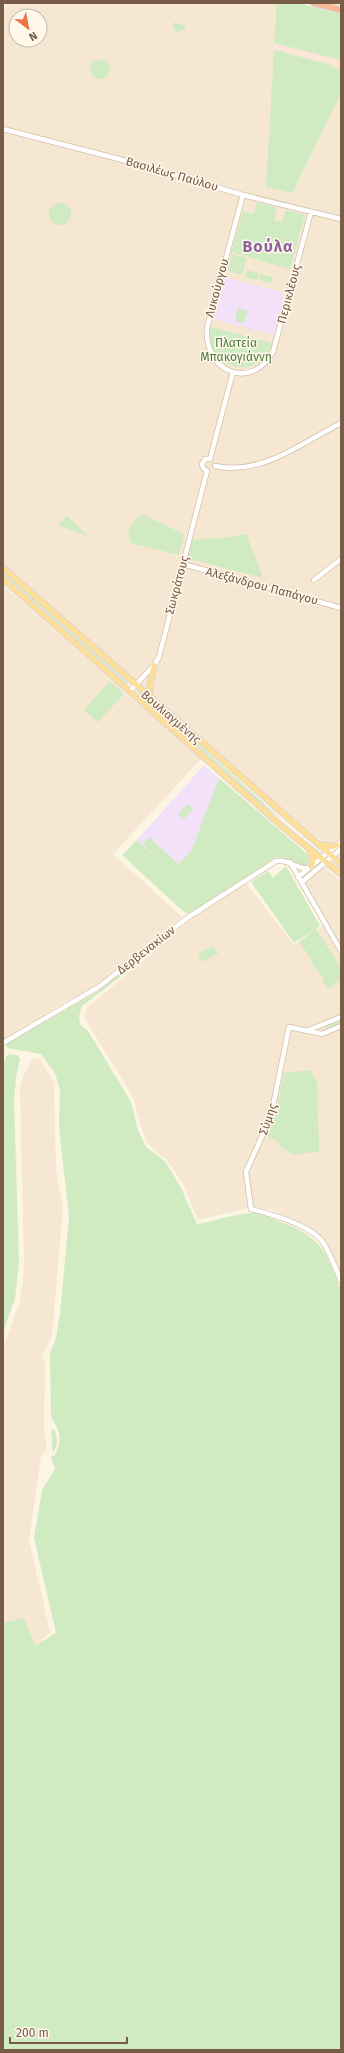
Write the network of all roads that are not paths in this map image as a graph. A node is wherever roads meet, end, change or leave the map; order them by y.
1 (314, 3) edge
2 (341, 10) edge
3 (3, 129) edge
4 (243, 195) junction
5 (311, 212) junction
6 (341, 219) edge
7 (233, 372) junction
8 (341, 423) edge
9 (210, 459) junction
10 (215, 466) junction
11 (207, 471) junction
12 (341, 559) edge
13 (183, 564) junction
14 (3, 568) edge
15 (3, 579) edge
16 (314, 580) dead end
17 (341, 608) edge
18 (154, 665) junction
19 (136, 685) junction
20 (130, 691) junction
21 (153, 700) junction
22 (316, 843) junction
23 (340, 846) edge
24 (309, 849) junction
25 (330, 855) junction
26 (323, 861) junction
27 (290, 862) junction
28 (341, 864) edge
29 (310, 867) junction
30 (341, 874) edge
31 (298, 877) junction
32 (302, 882) junction
33 (341, 951) edge
34 (341, 1017) edge
35 (341, 1026) edge
36 (308, 1031) junction
37 (3, 1044) edge
38 (341, 1281) edge

1 - 2 highway
3 - 4 street, Βασιλέως Παύλου
4 - 5 street, Βασιλέως Παύλου
4 - 7 street, Λυκούργου
5 - 6 street, Βασιλέως Παύλου
5 - 7 street, Περικλέους
7 - 9 street, Σωκράτους
8 - 10 street
9 - 10 street
9 - 11 street, Σωκράτους
10 - 11 street
11 - 13 street, Σωκράτους
12 - 16 street
13 - 17 street, Αλεξάνδρου Παπάγου
13 - 18 street, Σωκράτους
14 - 19 main road, Βουλιαγμένης
15 - 20 main road, Βουλιαγμένης
18 - 19 street, Σωκράτους
18 - 21 main road
19 - 20 street, Σωκράτους
19 - 21 main road, Βουλιαγμένης
20 - 24 main road, Βουλιαγμένης
21 - 22 main road, Βουλιαγμένης
22 - 23 main road
22 - 25 main road, Βουλιαγμένης
23 - 25 street
24 - 26 main road, Βουλιαγμένης
24 - 29 main road
25 - 26 street
25 - 28 main road, Βουλιαγμένης
26 - 29 street
26 - 30 main road, Βουλιαγμένης
26 - 32 street
27 - 29 street, Δερβενακίων
27 - 31 street
27 - 37 street, Δερβενακίων
29 - 31 street
31 - 32 street
32 - 33 street
34 - 36 street
35 - 36 street
36 - 38 street, Σύμης

